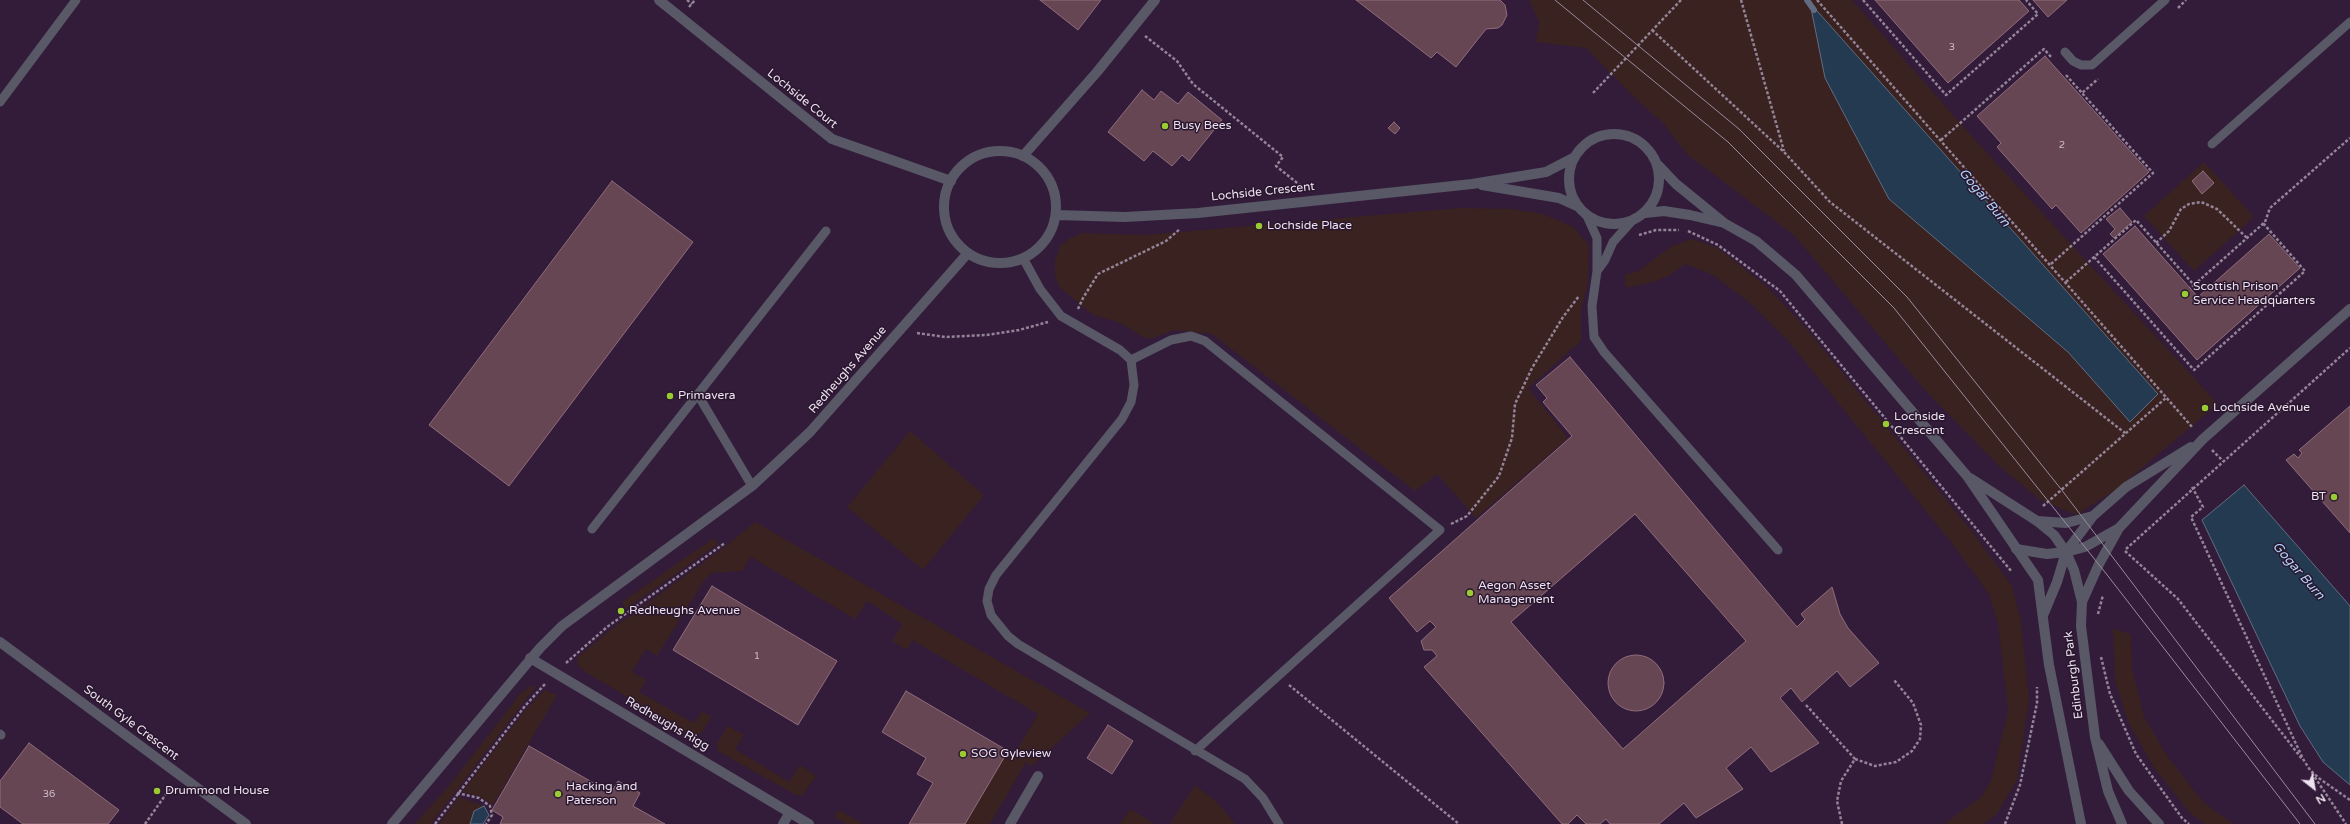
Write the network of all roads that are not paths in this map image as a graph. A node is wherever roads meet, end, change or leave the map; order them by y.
1 (76, 0) edge
2 (659, 0) edge
3 (1155, 0) edge
4 (2164, 0) edge
5 (2350, 22) edge
6 (2064, 52) dead end
7 (0, 102) edge
8 (2212, 144) dead end
9 (1023, 156) junction
10 (1575, 157) junction
11 (1658, 165) junction
12 (950, 181) junction
13 (1472, 184) junction
14 (1579, 208) junction
15 (1645, 213) junction
16 (1056, 215) junction
17 (1587, 216) junction
18 (1631, 222) junction
19 (1724, 223) junction
20 (826, 231) dead end
21 (968, 253) junction
22 (1023, 258) junction
23 (1597, 272) junction
24 (2350, 309) edge
25 (1131, 360) junction
26 (698, 395) junction
27 (2203, 439) junction
28 (1967, 476) junction
29 (752, 486) junction
30 (2093, 516) junction
31 (2037, 521) junction
32 (2119, 528) junction
33 (592, 529) dead end
34 (2016, 549) junction
35 (1778, 550) dead end
36 (2066, 552) junction
37 (2082, 602) junction
38 (2044, 613) junction
39 (0, 642) edge
40 (530, 658) junction
41 (2095, 737) junction
42 (1195, 751) junction
43 (1038, 776) dead end
44 (789, 814) junction
45 (246, 824) edge
46 (392, 824) edge
47 (783, 824) edge
48 (809, 824) edge
49 (1010, 824) edge
50 (1279, 824) edge
51 (2082, 824) edge
52 (2122, 824) edge
53 (2159, 824) edge

1 - 7 lane
2 - 12 street, Lochside Court
3 - 9 street
4 - 6 lane
5 - 8 lane
9 - 12 street
9 - 16 street
10 - 11 street, Lochside Crescent
10 - 13 street, Lochside Crescent
10 - 14 street, Lochside Crescent
11 - 15 street, Lochside Crescent
11 - 19 street, Lochside Crescent
12 - 21 street
13 - 14 street, Lochside Crescent
13 - 16 street, Lochside Crescent
14 - 17 street, Lochside Crescent
15 - 18 street, Lochside Crescent
15 - 19 street, Lochside Crescent
16 - 22 street
17 - 18 street, Lochside Crescent
17 - 23 lane
18 - 23 lane
19 - 28 street, Lochside Crescent
20 - 26 lane
21 - 22 street
21 - 29 street, Redheughs Avenue
22 - 25 lane
23 - 35 lane
24 - 27 street
25 - 42 lane
25 - 42 lane
26 - 29 lane
26 - 33 lane
27 - 30 street
27 - 32 street
28 - 31 street, Lochside Crescent
28 - 34 street, Lochside Crescent
29 - 40 street, Redheughs Avenue
30 - 31 street, Lochside Crescent
30 - 36 street
31 - 36 street, Lochside Crescent
32 - 36 street
32 - 37 street, Edinburgh Park
34 - 36 street
34 - 38 street, Lochside Crescent
36 - 37 street, Lochside Crescent
36 - 38 street
37 - 41 street, Edinburgh Park
38 - 51 street, Edinburgh Park
39 - 45 street, South Gyle Crescent
40 - 44 street, Redheughs Rigg
40 - 46 street, Redheughs Avenue
41 - 52 street, Edinburgh Park
41 - 53 street
42 - 50 lane
43 - 49 street
44 - 47 street
44 - 48 street, Redheughs Rigg

